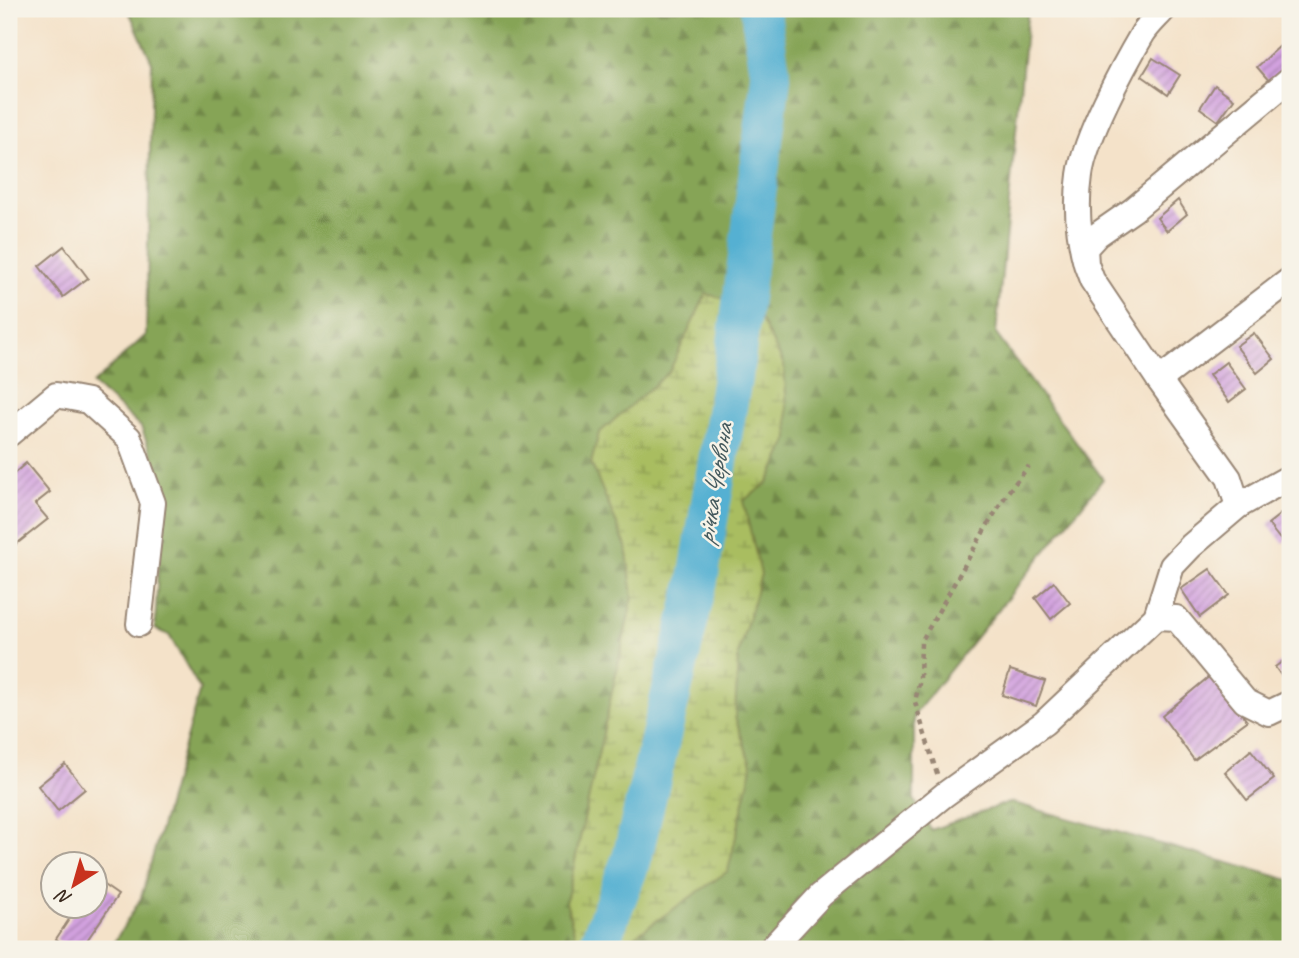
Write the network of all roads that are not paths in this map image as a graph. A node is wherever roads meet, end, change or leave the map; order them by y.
1 (1164, 9) edge
2 (1290, 79) edge
3 (1086, 264) junction
4 (1290, 280) edge
5 (1159, 380) junction
6 (10, 430) edge
7 (1290, 477) edge
8 (1238, 506) junction
9 (1156, 617) junction
10 (139, 624) dead end
11 (1290, 703) edge
12 (771, 949) edge

1 - 3 street
2 - 3 street
3 - 5 street
4 - 5 street
5 - 8 street
6 - 10 street
7 - 8 street
8 - 9 street
9 - 11 street
9 - 12 street

